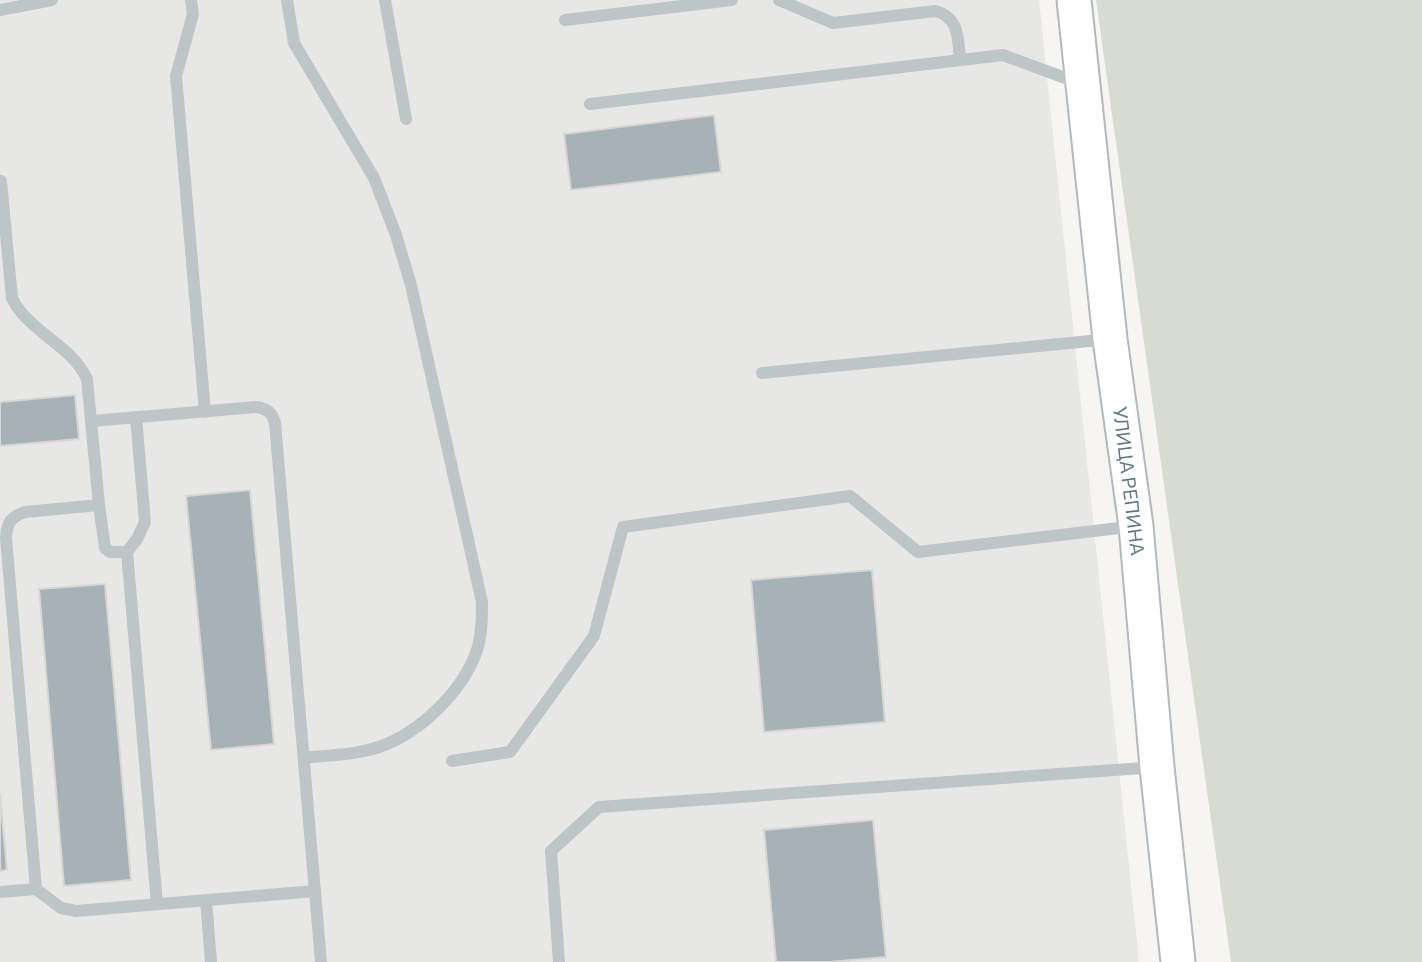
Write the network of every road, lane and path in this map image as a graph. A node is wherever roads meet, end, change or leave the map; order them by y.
1 (52, 0) edge
2 (191, 0) edge
3 (287, 0) edge
4 (385, 0) edge
5 (732, 0) edge
6 (779, 0) edge
7 (1073, 0) edge
8 (0, 10) edge
9 (565, 20) dead end
10 (960, 60) junction
11 (1083, 85) junction
12 (590, 104) dead end
13 (406, 119) dead end
14 (1, 181) edge
15 (1110, 339) junction
16 (762, 373) dead end
17 (205, 412) junction
18 (136, 417) junction
19 (92, 421) junction
20 (99, 505) junction
21 (1136, 526) junction
22 (127, 552) junction
23 (304, 758) junction
24 (452, 761) dead end
25 (1157, 767) junction
26 (36, 890) junction
27 (315, 891) junction
28 (0, 892) edge
29 (206, 900) junction
30 (157, 904) junction
31 (211, 962) edge
32 (321, 962) edge
33 (559, 962) edge
34 (1178, 962) edge

1 - 8 lane
2 - 17 lane
3 - 23 lane
4 - 13 lane
5 - 9 lane
6 - 10 lane
7 - 11 street, УЛИЦА РЕПИНА
10 - 11 lane
10 - 12 lane
11 - 15 street, УЛИЦА РЕПИНА
14 - 19 lane
15 - 16 lane
15 - 21 street, УЛИЦА РЕПИНА
17 - 18 lane
17 - 23 lane
18 - 19 lane
18 - 22 lane
19 - 20 lane
20 - 22 lane
20 - 26 lane
21 - 24 lane
21 - 25 street, УЛИЦА РЕПИНА
22 - 30 lane
23 - 27 lane
25 - 33 lane
25 - 34 street, УЛИЦА РЕПИНА
26 - 28 lane
26 - 30 lane
27 - 29 lane
27 - 32 lane
29 - 30 lane
29 - 31 lane

